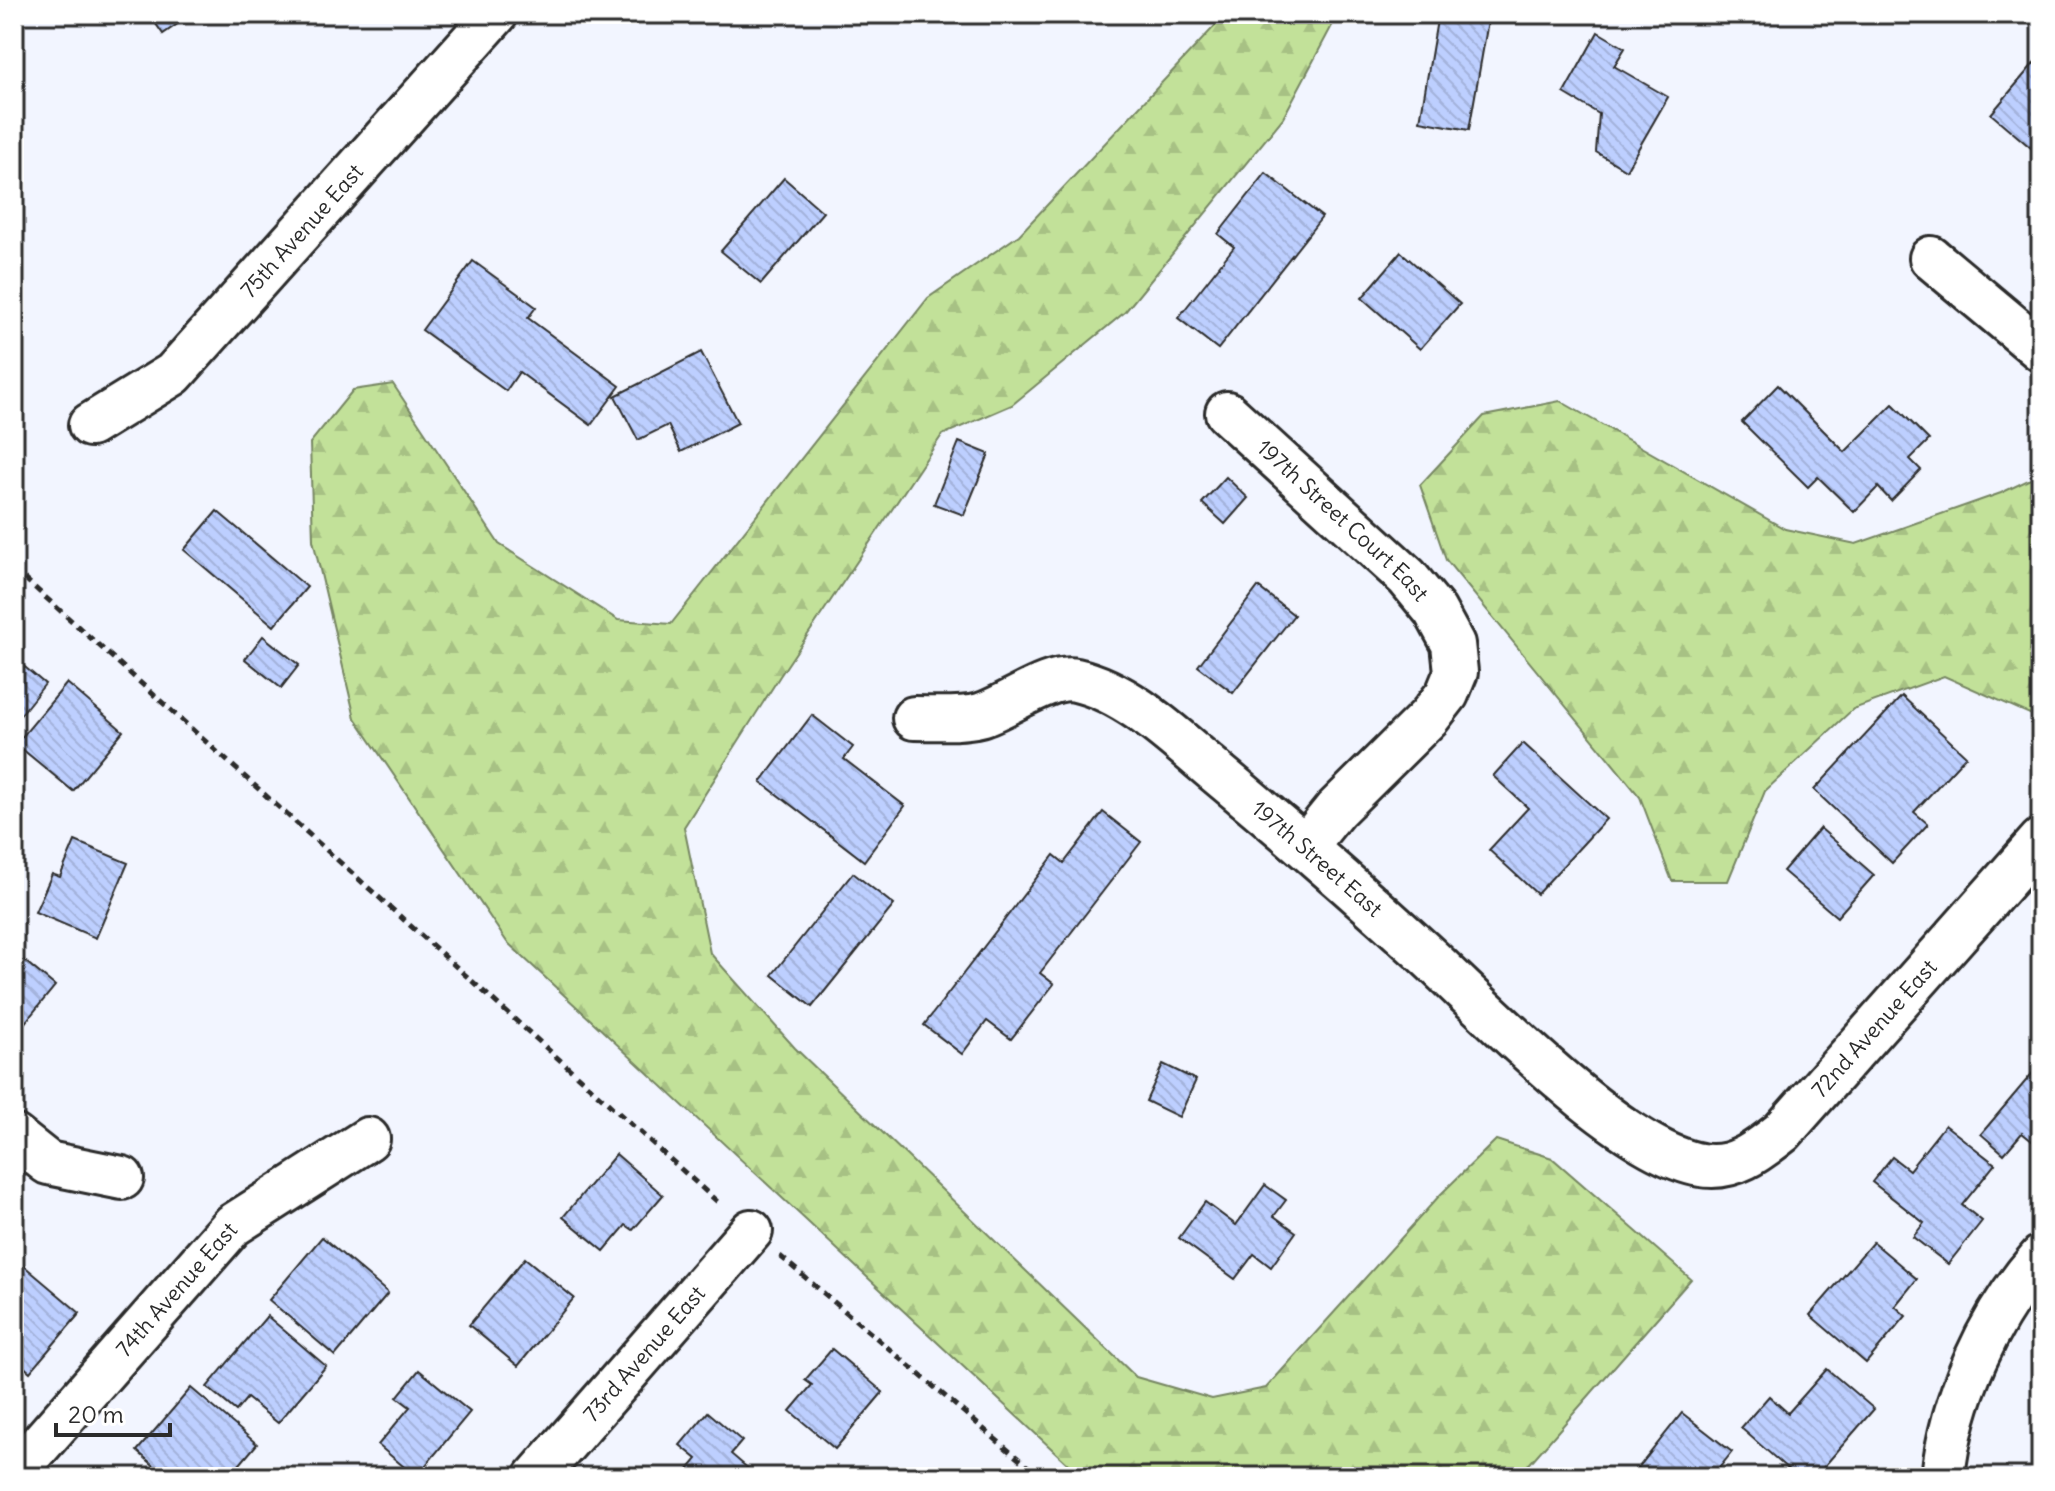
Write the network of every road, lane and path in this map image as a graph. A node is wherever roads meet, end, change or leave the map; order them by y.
1 (496, 14) edge
2 (1931, 258) dead end
3 (2041, 350) edge
4 (1227, 413) dead end
5 (90, 425) dead end
6 (14, 569) edge
7 (914, 718) dead end
8 (2041, 840) edge
9 (1306, 846) junction
10 (14, 1136) edge
11 (368, 1139) dead end
12 (1679, 1160) joint
13 (122, 1178) dead end
14 (751, 1231) junction
15 (2041, 1257) edge
16 (14, 1474) edge
17 (536, 1477) edge
18 (1040, 1477) edge
19 (1943, 1477) edge

1 - 5 street, 75th Avenue East
2 - 3 street
4 - 9 street, 197th Street Court East
6 - 14 path
7 - 9 street, 197th Street East
8 - 12 street, 72nd Avenue East
9 - 12 street, 197th Street East
10 - 13 street
11 - 16 street, 74th Avenue East
14 - 17 street, 73rd Avenue East
14 - 18 path
15 - 19 street

